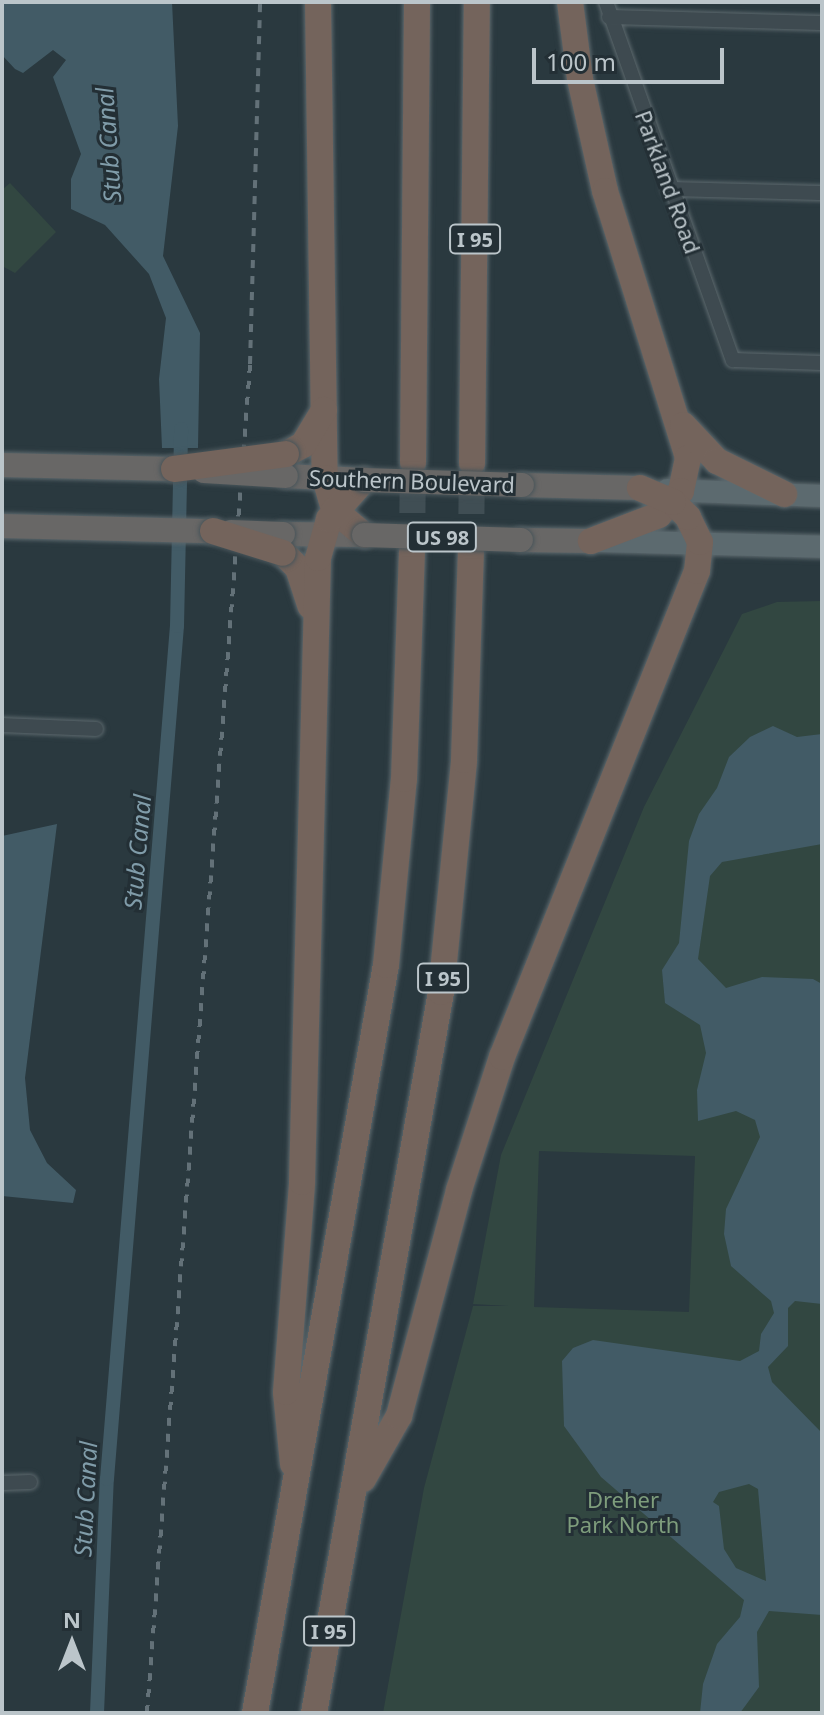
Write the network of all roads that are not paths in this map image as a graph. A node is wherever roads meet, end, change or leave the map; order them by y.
1 (318, 2) edge
2 (409, 2) edge
3 (417, 2) edge
4 (477, 2) edge
5 (570, 2) edge
6 (608, 9) edge
7 (822, 23) edge
8 (416, 55) junction
9 (669, 189) junction
10 (822, 193) edge
11 (822, 363) edge
12 (325, 407) junction
13 (678, 418) junction
14 (413, 462) tunnel mouth
15 (472, 463) tunnel mouth
16 (2, 465) edge
17 (286, 465) junction
18 (174, 469) joint
19 (325, 478) junction
20 (364, 480) junction
21 (640, 488) joint
22 (784, 494) junction
23 (677, 496) junction
24 (822, 496) edge
25 (328, 522) junction
26 (2, 526) edge
27 (213, 531) joint
28 (364, 535) joint
29 (591, 541) junction
30 (700, 542) junction
31 (283, 543) junction
32 (822, 547) edge
33 (412, 552) tunnel mouth
34 (471, 553) tunnel mouth
35 (316, 625) junction
36 (2, 725) edge
37 (96, 729) dead end
38 (30, 1482) dead end
39 (2, 1483) edge
40 (297, 1488) junction
41 (354, 1496) junction
42 (255, 1713) edge
43 (314, 1713) edge

1 - 12 highway
2 - 8 highway
3 - 8 highway
4 - 15 highway, I 95
5 - 13 highway
6 - 7 street
6 - 9 street, Parkland Road
8 - 14 highway
9 - 10 street
9 - 11 street, Parkland Road
12 - 17 highway
12 - 19 highway
13 - 22 highway
13 - 23 highway
16 - 18 highway
17 - 18 highway, bridge
17 - 19 highway, Southern Boulevard
19 - 20 highway, Southern Boulevard
19 - 25 highway
20 - 21 highway, Southern Boulevard, bridge
20 - 25 highway
21 - 23 highway
22 - 23 main road
22 - 24 main road
23 - 29 highway
23 - 30 highway
25 - 28 highway
25 - 31 highway
25 - 35 highway
26 - 27 highway
27 - 31 highway, bridge
28 - 29 highway, US 98, bridge
29 - 30 main road, US 98
30 - 32 main road, US 98
30 - 41 highway
31 - 35 highway
33 - 40 highway, I 95
34 - 41 highway, I 95
35 - 40 highway
36 - 37 street
38 - 39 street
40 - 42 highway, I 95
41 - 43 highway, I 95

